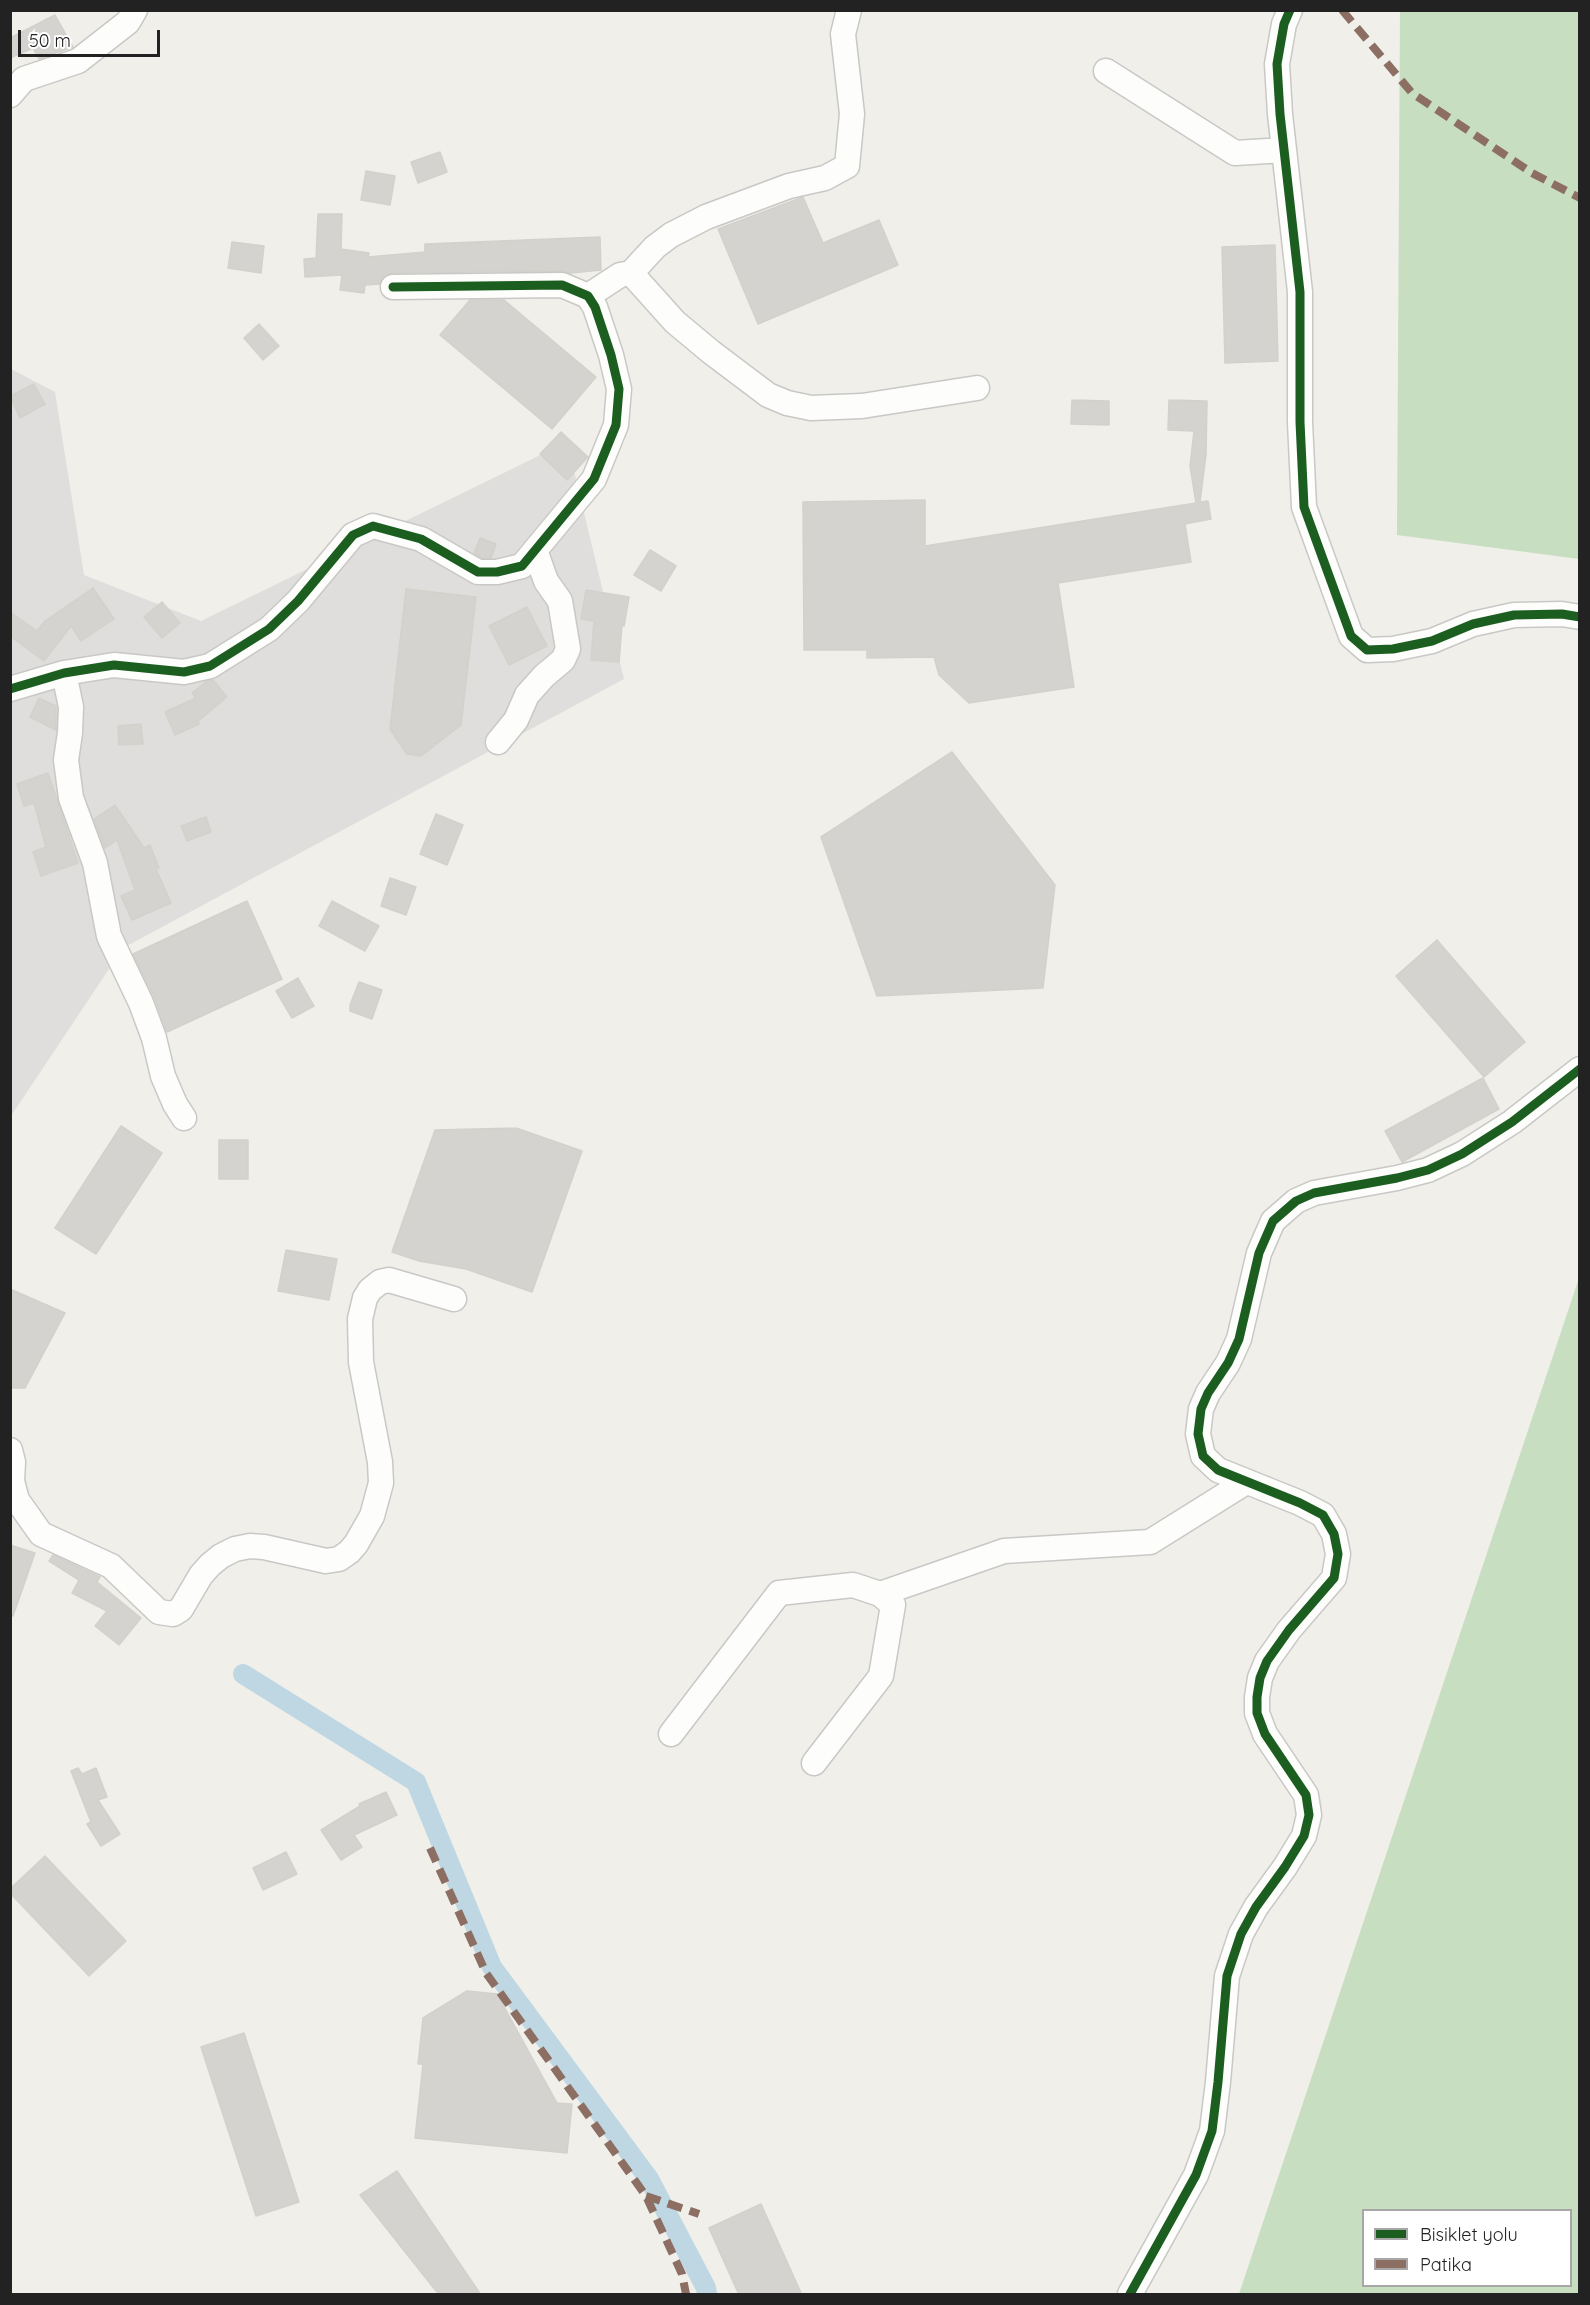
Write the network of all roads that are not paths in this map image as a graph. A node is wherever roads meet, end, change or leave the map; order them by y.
1 (135, 10) edge
2 (849, 10) edge
3 (1290, 10) edge
4 (1106, 71) dead end
5 (10, 94) edge
6 (1284, 150) junction
7 (631, 273) junction
8 (393, 287) dead end
9 (588, 296) junction
10 (977, 388) dead end
11 (535, 549) junction
12 (1580, 617) edge
13 (64, 674) junction
14 (10, 689) edge
15 (498, 742) dead end
16 (1580, 1069) edge
17 (184, 1118) dead end
18 (454, 1299) dead end
19 (10, 1450) edge
20 (1246, 1482) junction
21 (880, 1594) junction
22 (671, 1734) dead end
23 (814, 1763) dead end
24 (1130, 2295) edge

1 - 5 street
2 - 7 street
3 - 6 street
4 - 6 street
6 - 12 street
7 - 9 street
7 - 10 street
8 - 9 street
9 - 11 street
11 - 13 street
11 - 15 street
13 - 14 street
13 - 17 street
16 - 20 street
18 - 19 street
20 - 21 street
20 - 24 street
21 - 22 street
21 - 23 street

